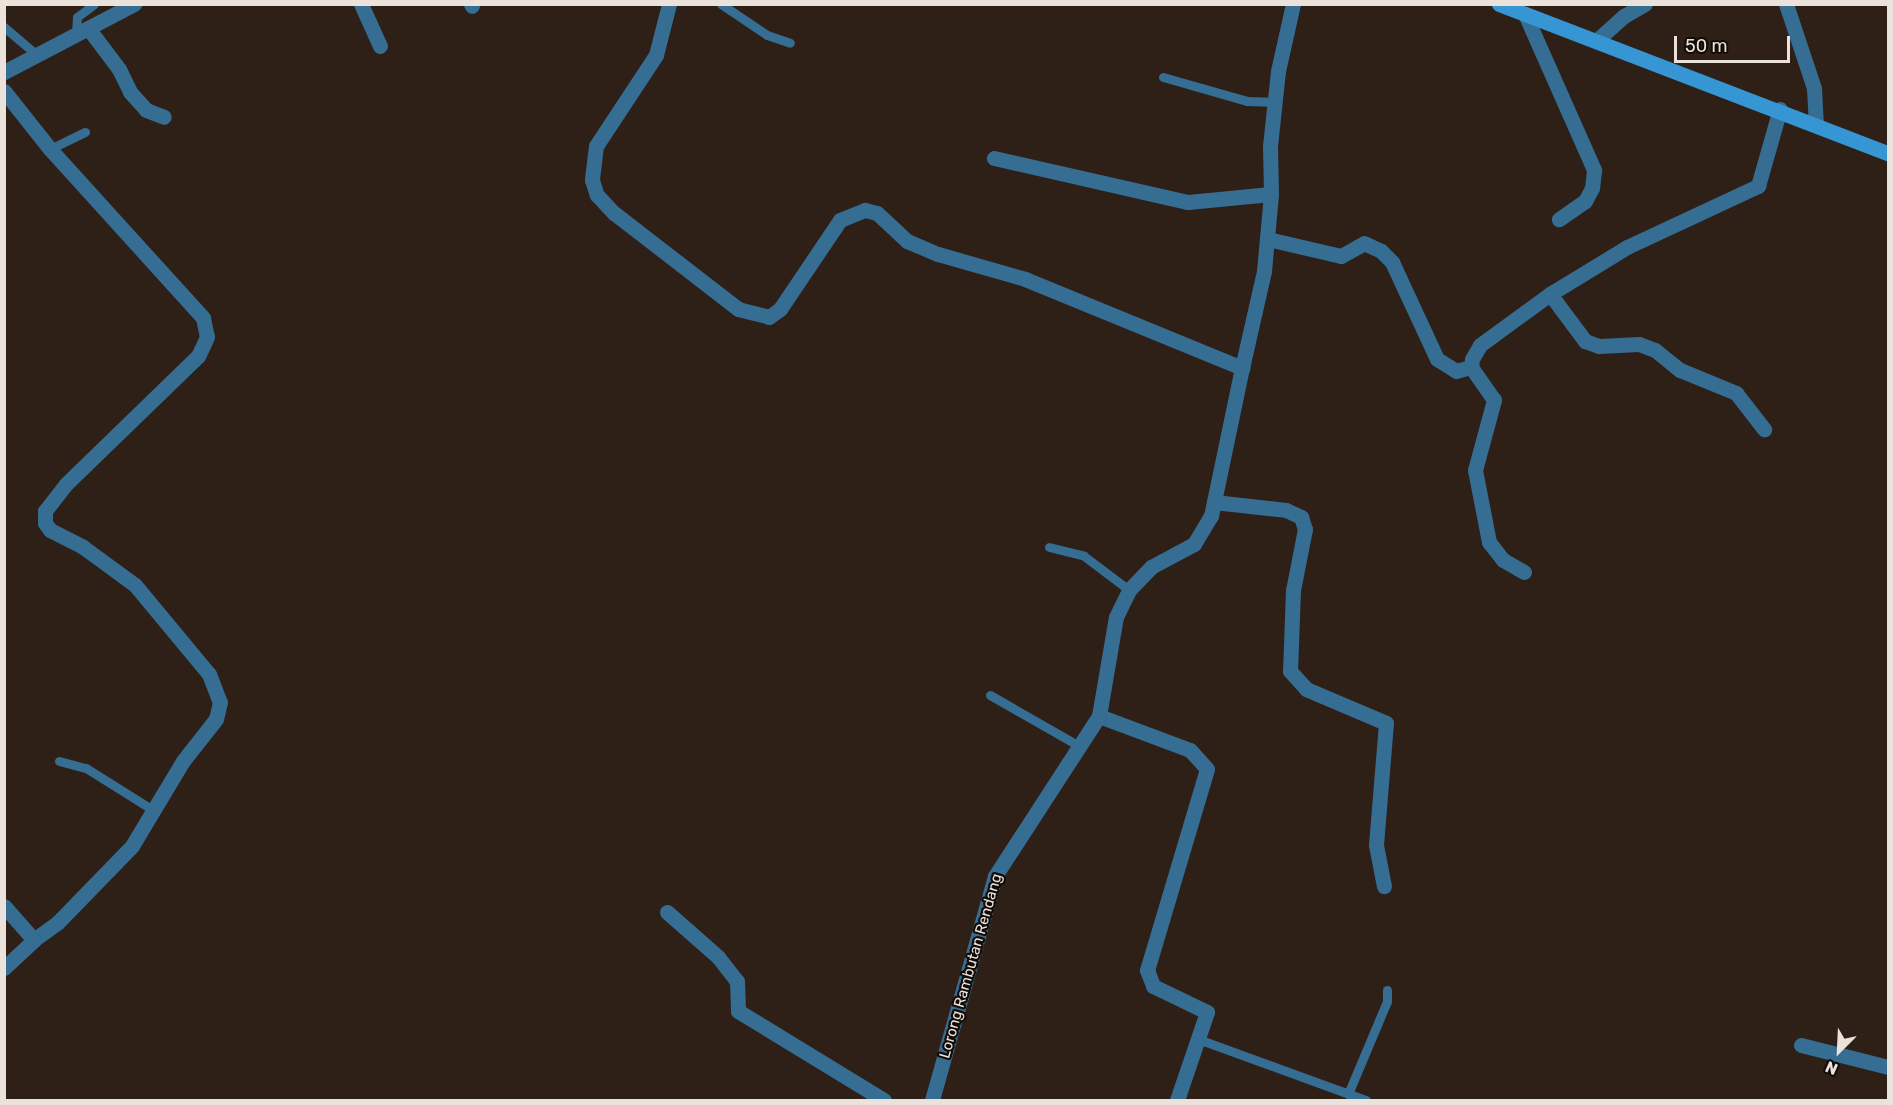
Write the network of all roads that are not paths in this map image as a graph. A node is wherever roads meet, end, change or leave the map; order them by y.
1 (94, 4) edge
2 (134, 4) edge
3 (362, 4) edge
4 (669, 4) edge
5 (721, 4) edge
6 (1293, 4) edge
7 (1645, 4) edge
8 (1786, 4) edge
9 (1506, 6) edge
10 (1526, 14) junction
11 (4, 27) edge
12 (82, 31) junction
13 (1596, 41) junction
14 (790, 43) dead end
15 (380, 46) dead end
16 (37, 55) junction
17 (4, 72) edge
18 (1163, 77) dead end
19 (4, 91) edge
20 (1275, 102) junction
21 (1780, 110) junction
22 (164, 117) dead end
23 (1816, 124) junction
24 (85, 132) dead end
25 (50, 149) junction
26 (1888, 153) edge
27 (994, 158) dead end
28 (1271, 194) junction
29 (1559, 219) dead end
30 (1268, 239) junction
31 (1550, 294) junction
32 (1471, 367) junction
33 (1242, 368) junction
34 (1764, 429) dead end
35 (1214, 502) junction
36 (1049, 547) dead end
37 (1524, 572) dead end
38 (1129, 590) junction
39 (990, 695) dead end
40 (1099, 716) junction
41 (1079, 746) junction
42 (59, 761) dead end
43 (153, 810) junction
44 (1384, 886) dead end
45 (4, 906) edge
46 (667, 912) dead end
47 (34, 940) junction
48 (4, 968) edge
49 (1387, 990) dead end
50 (1198, 1039) junction
51 (1801, 1045) dead end
52 (1888, 1067) edge
53 (1348, 1094) junction
54 (884, 1101) edge
55 (932, 1101) edge
56 (1177, 1101) edge
57 (1366, 1101) edge

1 - 12 lane
2 - 12 street
3 - 15 street
4 - 33 street
5 - 14 lane
6 - 20 street
7 - 13 street
8 - 23 street
9 - 10 main road
10 - 13 main road
10 - 29 street
11 - 16 lane
12 - 16 street
12 - 22 street
13 - 21 main road
16 - 17 street
18 - 20 lane
19 - 25 street
20 - 28 street
21 - 23 main road
21 - 31 street
23 - 26 main road
24 - 25 lane
25 - 43 street
27 - 28 street
28 - 30 street
30 - 32 street
30 - 33 street
31 - 32 street
31 - 34 street
32 - 37 street
33 - 35 street
35 - 38 street
35 - 44 street
36 - 38 lane
38 - 40 street
39 - 41 lane
40 - 41 street, Lorong Rambutan Rendang
40 - 50 street
41 - 55 street, Lorong Rambutan Rendang
42 - 43 lane
43 - 47 street
45 - 47 street
46 - 54 street
47 - 48 street
49 - 53 lane
50 - 53 lane
50 - 56 street
51 - 52 street
53 - 57 lane

